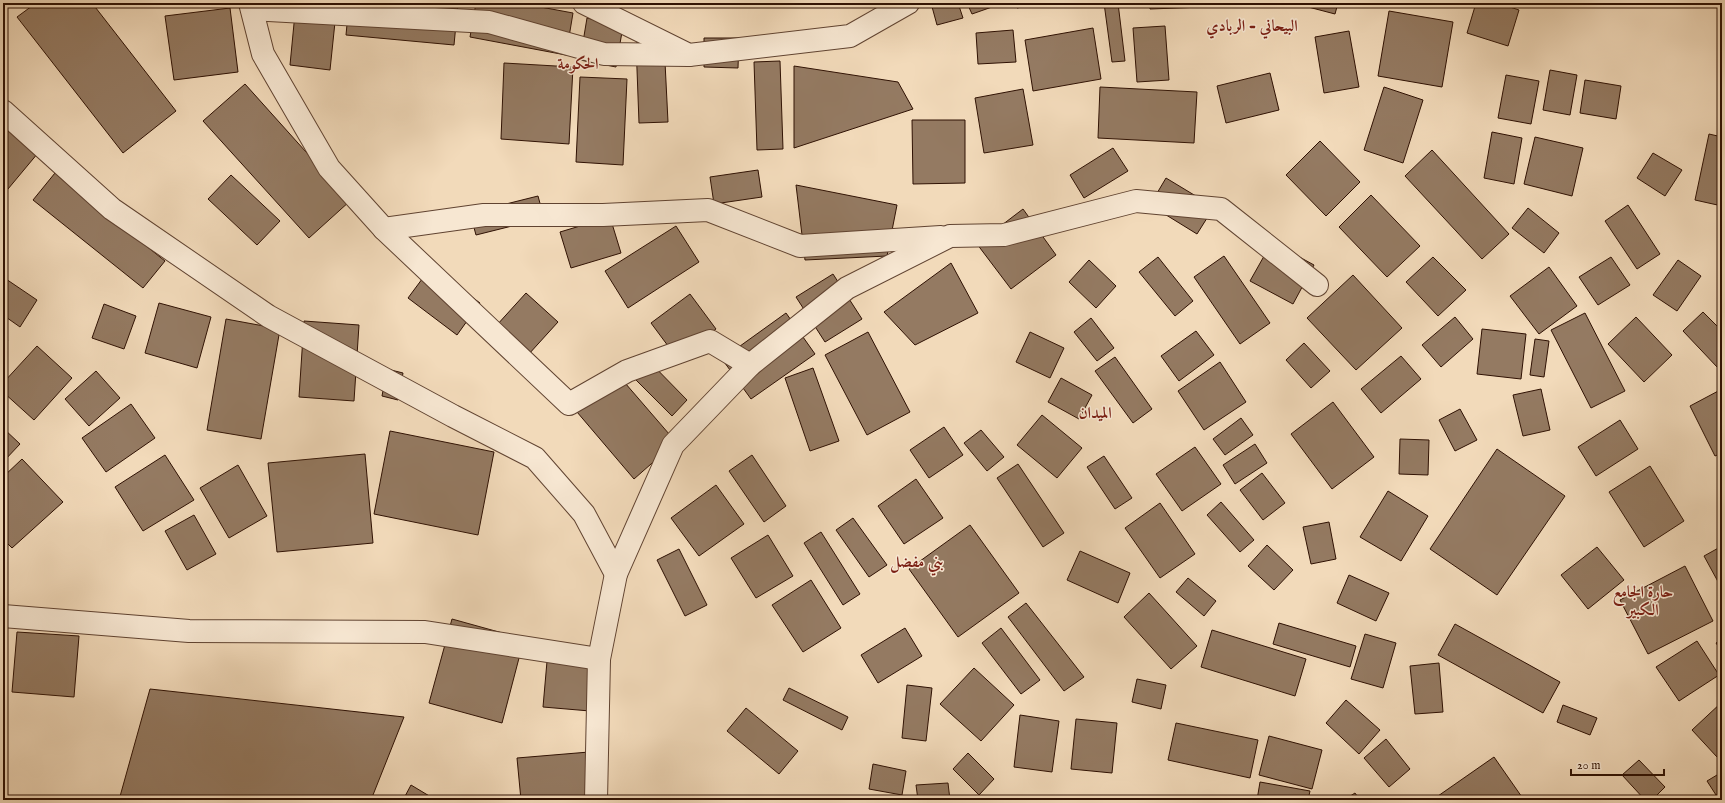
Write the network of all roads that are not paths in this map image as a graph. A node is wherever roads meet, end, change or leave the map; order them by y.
1 (584, 3) edge
2 (908, 3) edge
3 (251, 6) edge
4 (688, 55) junction
5 (3, 111) edge
6 (384, 229) junction
7 (950, 236) junction
8 (1317, 285) dead end
9 (750, 365) junction
10 (616, 574) junction
11 (3, 616) edge
12 (600, 659) junction
13 (596, 800) edge

1 - 4 street
2 - 4 street
3 - 4 street
3 - 6 street
5 - 10 street
6 - 7 street
6 - 9 street
7 - 8 street
7 - 9 street
9 - 10 street
10 - 12 street
11 - 12 street
12 - 13 street

